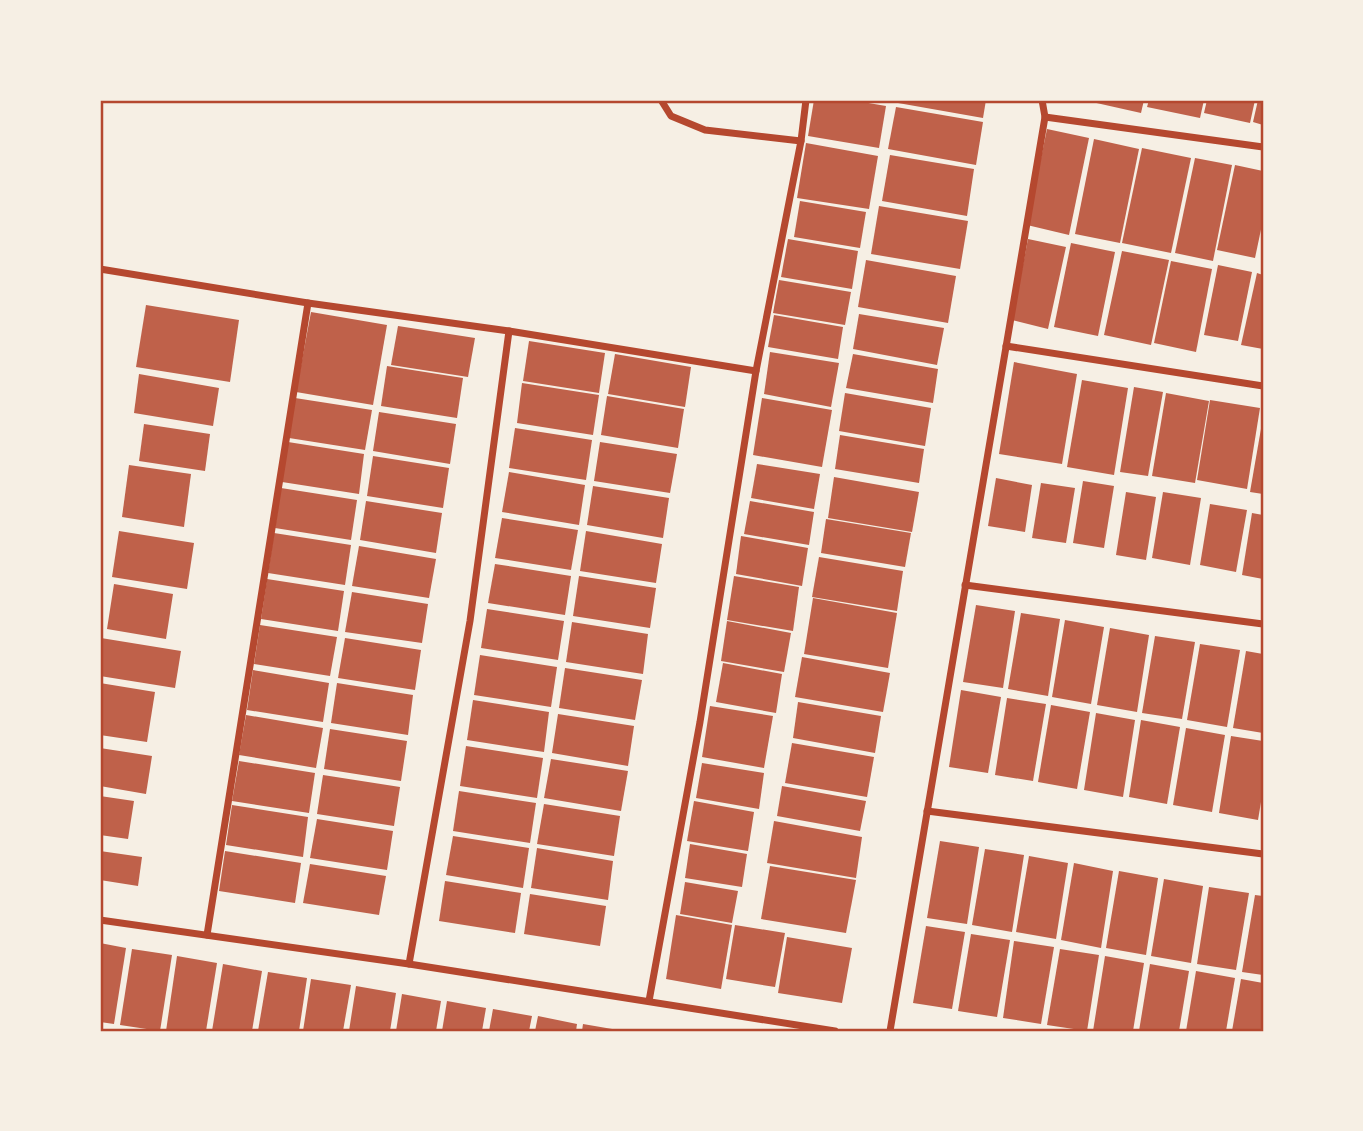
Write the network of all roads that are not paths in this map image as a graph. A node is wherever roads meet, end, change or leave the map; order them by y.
1 (661, 100) edge
2 (806, 100) edge
3 (1042, 100) edge
4 (1045, 117) junction
5 (801, 141) junction
6 (1263, 147) edge
7 (100, 269) edge
8 (307, 303) junction
9 (509, 331) junction
10 (1006, 346) junction
11 (756, 371) junction
12 (1263, 386) edge
13 (965, 585) junction
14 (1263, 624) edge
15 (927, 811) junction
16 (1263, 854) edge
17 (100, 920) edge
18 (207, 934) junction
19 (409, 964) junction
20 (649, 1001) junction
21 (835, 1031) edge
22 (890, 1031) edge

1 - 5 street
2 - 5 street
3 - 4 street
4 - 6 street
4 - 10 street
5 - 11 street
7 - 8 street
8 - 9 street
8 - 18 street
9 - 11 street
9 - 19 street
10 - 12 street
10 - 13 street
11 - 20 street
13 - 14 street
13 - 15 street
15 - 16 street
15 - 22 street
17 - 18 street
18 - 19 street
19 - 20 street
20 - 21 street

